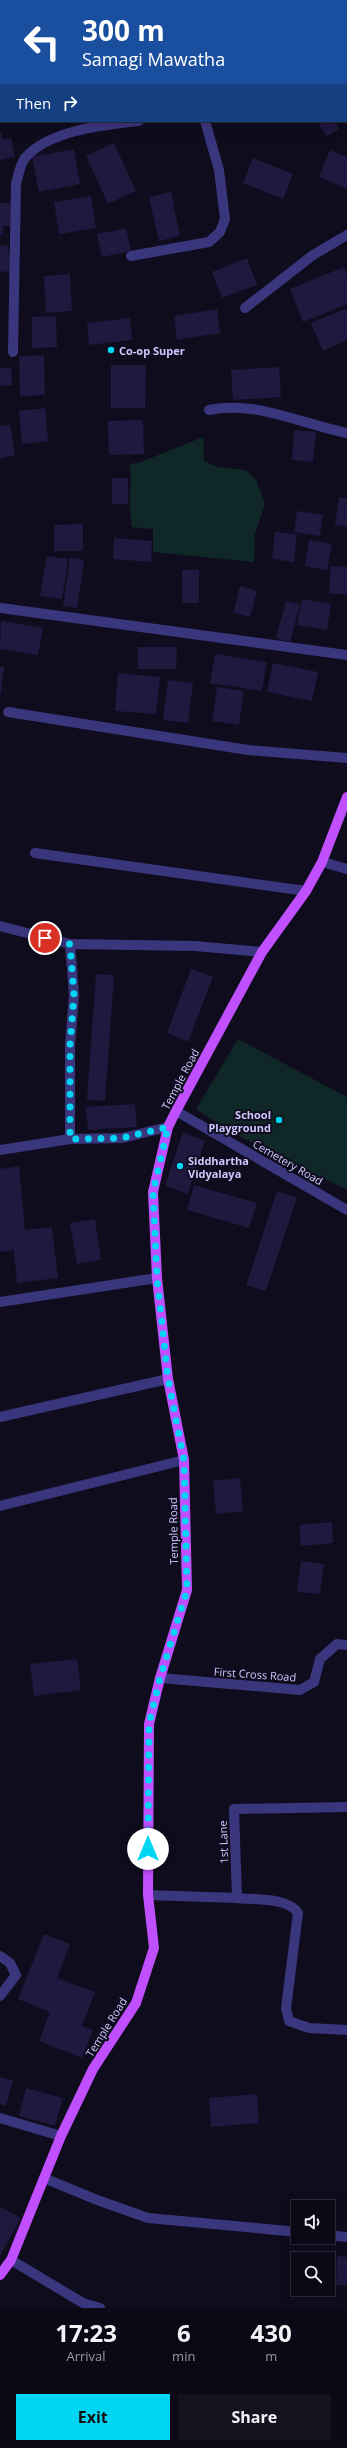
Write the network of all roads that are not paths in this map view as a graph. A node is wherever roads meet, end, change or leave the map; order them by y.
1 (130, 122) edge
2 (205, 122) edge
3 (347, 235) edge
4 (131, 256) dead end
5 (245, 308) dead end
6 (13, 352) dead end
7 (209, 410) dead end
8 (347, 433) edge
9 (1, 608) edge
10 (347, 655) edge
11 (8, 712) dead end
12 (347, 758) edge
13 (347, 797) edge
14 (35, 853) dead end
15 (322, 862) junction
16 (347, 869) edge
17 (306, 892) junction
18 (0, 926) edge
19 (70, 944) junction
20 (262, 952) junction
21 (176, 1111) junction
22 (168, 1127) junction
23 (70, 1139) junction
24 (0, 1150) edge
25 (347, 1210) edge
26 (157, 1278) junction
27 (0, 1302) edge
28 (168, 1379) junction
29 (0, 1417) edge
30 (184, 1460) junction
31 (0, 1506) edge
32 (347, 1645) edge
33 (160, 1678) junction
34 (347, 1807) edge
35 (148, 1895) junction
36 (237, 1898) junction
37 (0, 1956) edge
38 (0, 1996) edge
39 (347, 2030) edge
40 (0, 2118) edge
41 (61, 2136) junction
42 (44, 2178) junction
43 (291, 2231) edge
44 (335, 2236) edge
45 (347, 2237) edge
46 (11, 2260) junction
47 (0, 2275) edge
48 (100, 2308) edge

1 - 6 street
2 - 4 street
3 - 5 street
7 - 8 street
9 - 10 street
11 - 12 street
13 - 15 main road, Temple Road
14 - 17 street
15 - 16 street
15 - 17 main road, Temple Road
17 - 20 main road, Temple Road
18 - 19 street
19 - 20 street
19 - 23 street
20 - 21 main road, Temple Road
21 - 22 main road, Temple Road
21 - 25 street, Cemetery Road
22 - 23 street
22 - 26 main road, Temple Road
23 - 24 street
26 - 27 street
26 - 28 main road, Temple Road
28 - 29 street
28 - 30 main road, Temple Road
30 - 31 street
30 - 33 main road, Temple Road
32 - 33 street, First Cross Road
33 - 35 main road, Temple Road
34 - 36 street, 1st Lane
35 - 36 street
35 - 41 main road, Temple Road
36 - 39 street
37 - 38 street
40 - 41 street
41 - 42 main road, Temple Road
42 - 43 street
42 - 46 main road, Temple Road
44 - 45 street
46 - 47 main road, Temple Road
46 - 48 street

